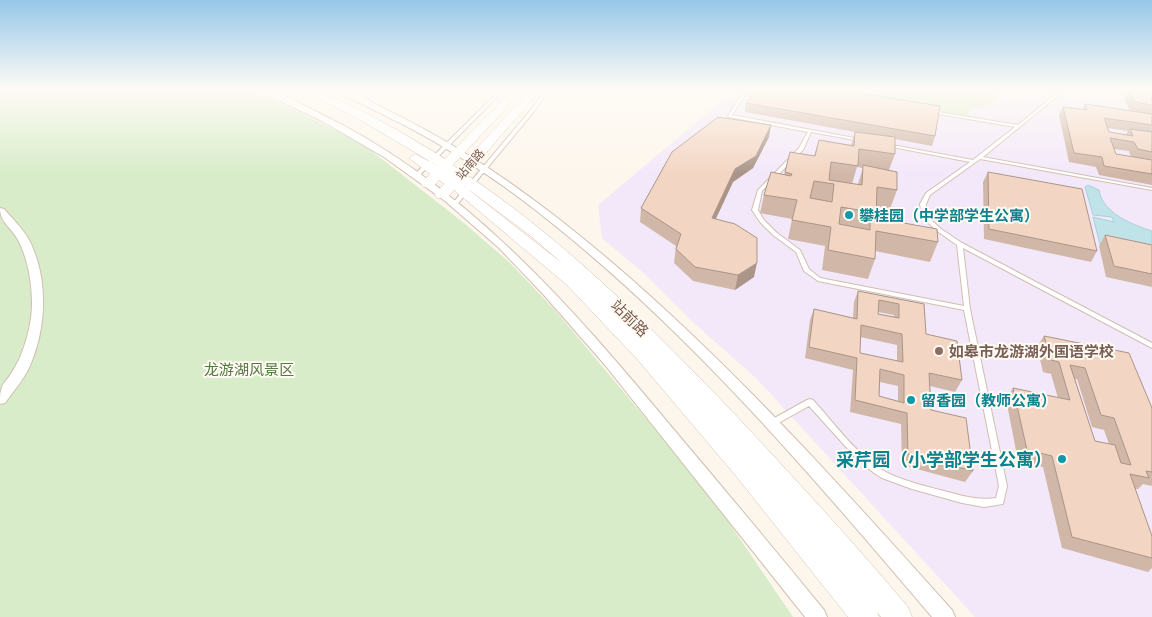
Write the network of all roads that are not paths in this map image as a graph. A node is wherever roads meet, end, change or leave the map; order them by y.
1 (319, 117) edge
2 (348, 117) edge
3 (367, 117) edge
4 (393, 117) edge
5 (479, 117) edge
6 (487, 117) edge
7 (513, 117) edge
8 (527, 117) edge
9 (734, 117) edge
10 (965, 117) edge
11 (1029, 117) edge
12 (1018, 126) junction
13 (810, 131) junction
14 (867, 142) edge
15 (877, 143) edge
16 (452, 148) junction
17 (979, 158) junction
18 (430, 161) junction
19 (972, 161) junction
20 (416, 176) junction
21 (459, 180) junction
22 (428, 184) joint
23 (1152, 189) edge
24 (0, 211) edge
25 (960, 244) junction
26 (967, 309) junction
27 (1152, 346) edge
28 (0, 399) edge
29 (772, 423) junction
30 (817, 617) edge
31 (865, 617) edge
32 (898, 617) edge
33 (945, 617) edge

1 - 20 street
2 - 18 street, 站前路
3 - 18 street, 站前路
4 - 16 street
5 - 16 lane
6 - 16 street, 站南路
7 - 21 street, 站南路
8 - 21 lane
9 - 13 lane
10 - 12 lane
11 - 12 lane
12 - 17 lane
13 - 14 lane
13 - 26 lane
15 - 19 lane
16 - 18 lane
16 - 21 street
17 - 19 lane
17 - 23 lane
18 - 20 lane
18 - 21 street, 站前路
19 - 25 lane
20 - 22 street
21 - 22 street, 站南路
21 - 29 street
21 - 30 street
21 - 31 street, 站前路
21 - 32 street, 站前路
24 - 28 street
25 - 26 lane
25 - 27 lane
26 - 29 lane
29 - 33 street

